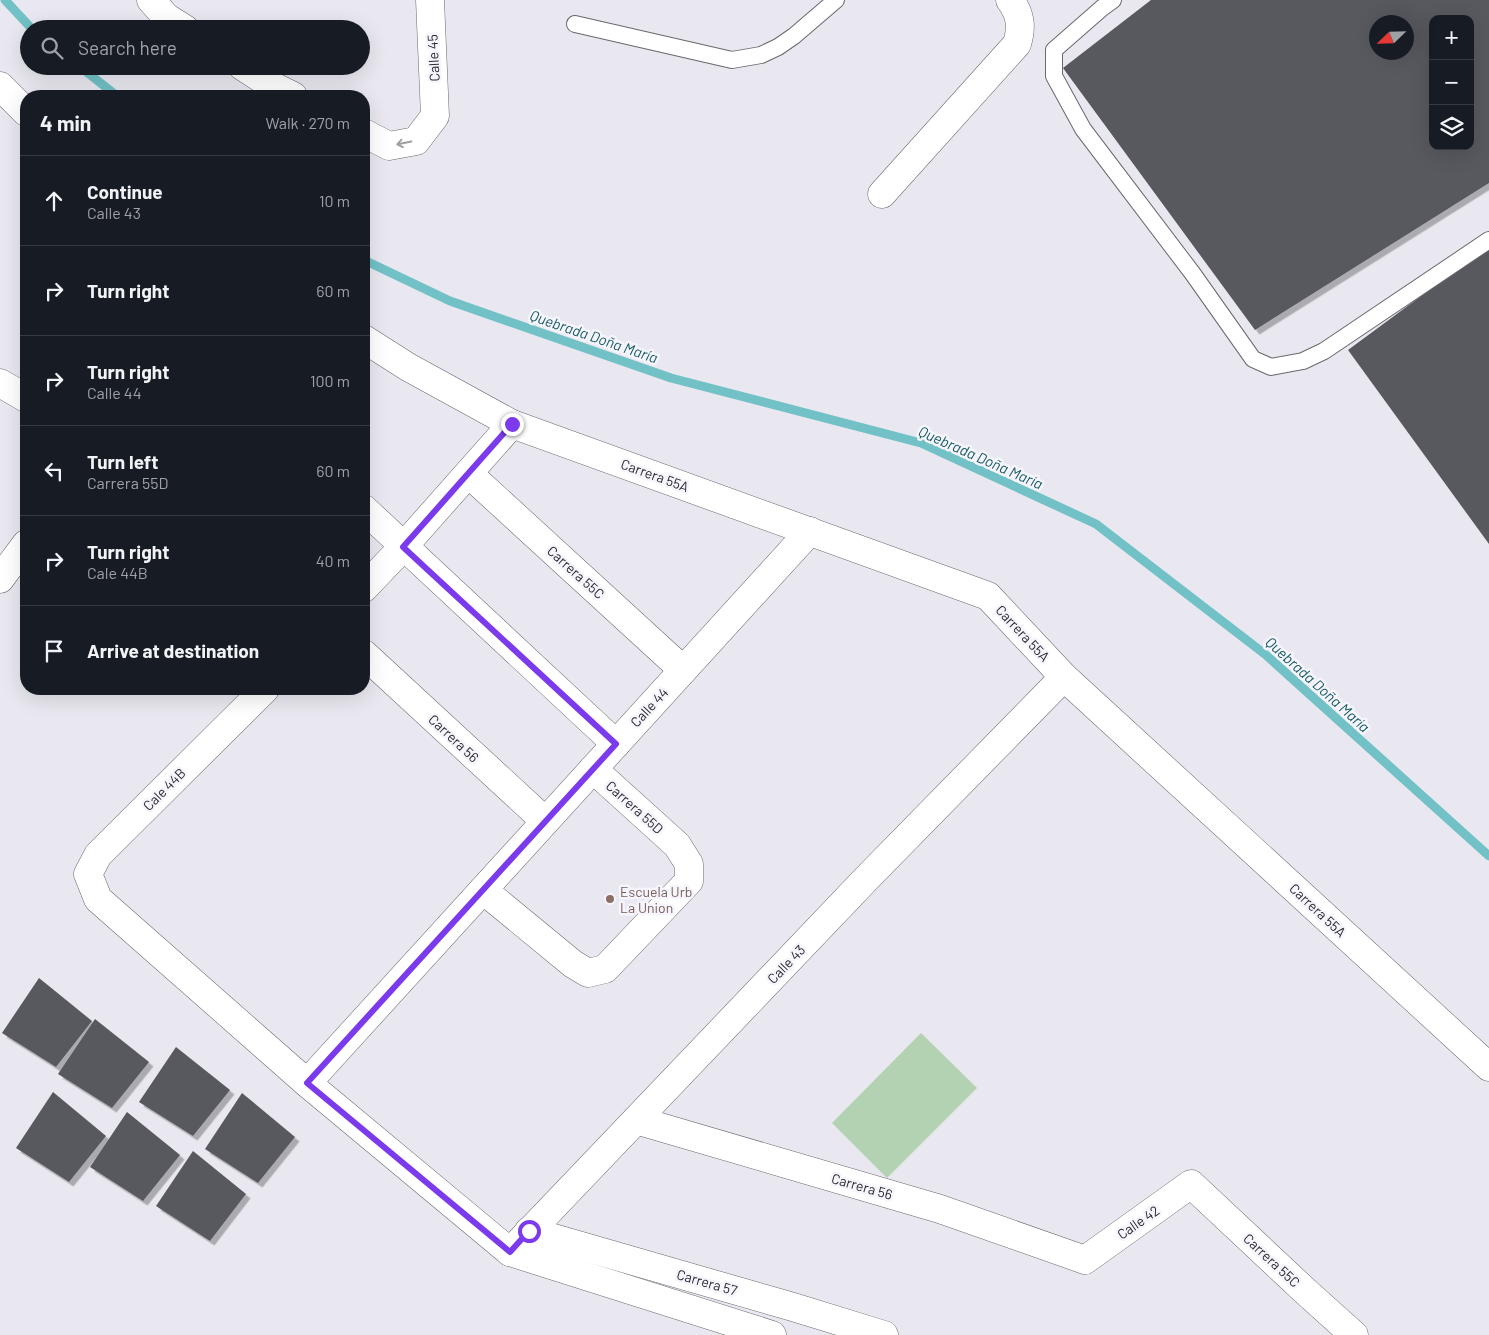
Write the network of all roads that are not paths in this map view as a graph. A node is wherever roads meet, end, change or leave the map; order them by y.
1 (430, 0) edge
2 (836, 0) edge
3 (1010, 0) edge
4 (1113, 0) edge
5 (575, 24) dead end
6 (256, 75) edge
7 (0, 86) edge
8 (281, 90) edge
9 (20, 106) edge
10 (370, 136) edge
11 (882, 194) dead end
12 (1489, 240) edge
13 (370, 343) edge
14 (0, 382) edge
15 (20, 394) edge
16 (512, 424) junction
17 (469, 474) junction
18 (370, 515) edge
19 (810, 531) junction
20 (403, 547) junction
21 (20, 552) edge
22 (0, 579) edge
23 (370, 582) edge
24 (370, 660) edge
25 (683, 670) junction
26 (1064, 677) junction
27 (258, 695) edge
28 (616, 744) junction
29 (593, 769) junction
30 (545, 821) junction
31 (483, 890) junction
32 (1489, 1067) edge
33 (307, 1083) junction
34 (636, 1120) junction
35 (1191, 1184) joint
36 (529, 1231) junction
37 (510, 1252) junction
38 (1085, 1260) joint
39 (772, 1335) edge
40 (884, 1335) edge
41 (1354, 1335) edge

1 -> 10 street, Calle 45
2 - 5 lane
3 - 11 street
4 - 12 lane
6 - 8 street
7 - 9 street
13 - 16 street, Carrera 55A
14 - 15 street
16 - 17 street
16 - 19 street, Carrera 55A
17 - 20 street
17 - 25 street, Carrera 55C
18 - 20 street
19 - 25 street, Calle 44
19 - 26 street, Carrera 55A
20 - 23 street
20 - 28 street
21 - 22 street
24 - 30 street, Carrera 56
25 - 28 street, Calle 44
26 - 32 street, Carrera 55A
26 - 34 street, Calle 43
27 - 33 street, Cale 44B
28 - 29 street, Calle 44
29 - 30 street, Calle 44
29 - 31 street, Carrera 55D
30 - 31 street, Calle 44
31 - 33 street, Calle 44
33 - 37 street
34 - 36 street, Calle 43
34 - 38 street, Carrera 56
35 - 38 street, Calle 42
35 - 41 street, Carrera 55C
36 - 37 street, Calle 43
36 - 40 street, Carrera 57
37 - 39 street

